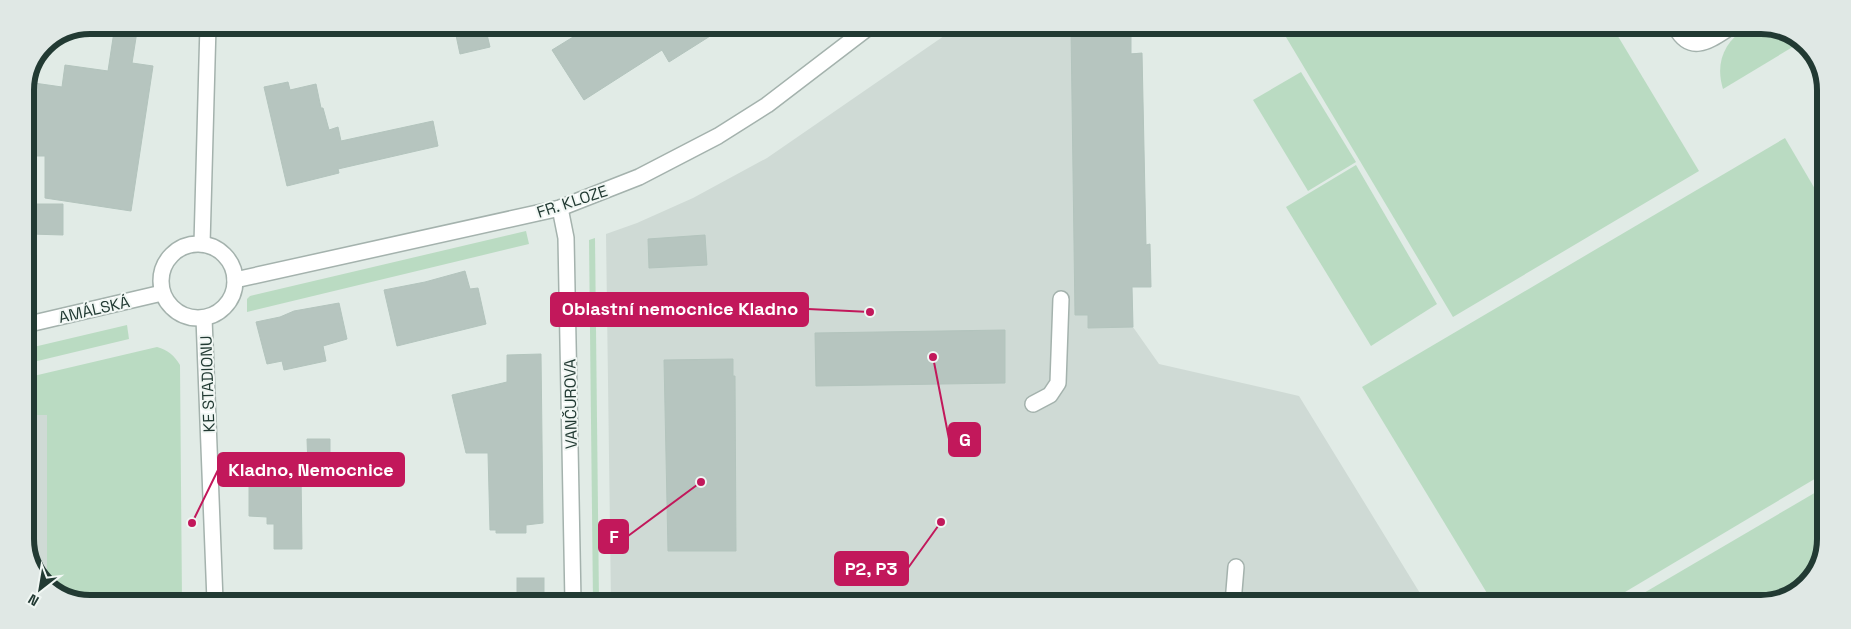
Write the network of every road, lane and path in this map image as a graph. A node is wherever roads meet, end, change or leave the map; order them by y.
1 (208, 34) edge
2 (859, 34) edge
3 (1680, 34) edge
4 (1719, 34) edge
5 (560, 208) junction
6 (202, 244) junction
7 (235, 280) junction
8 (162, 292) junction
9 (1060, 299) dead end
10 (204, 318) junction
11 (34, 323) edge
12 (1033, 404) dead end
13 (1236, 567) dead end
14 (215, 595) edge
15 (573, 595) edge
16 (1234, 595) edge

1 - 6 street
2 - 5 street, FR. KLOZE
3 - 4 street
5 - 7 street, FR. KLOZE
5 - 15 street, VANČUROVA
6 - 7 street
6 - 8 street
7 - 10 street, KE STADIONU
8 - 10 street, KE STADIONU
8 - 11 street, AMÁLSKÁ
9 - 12 street
10 - 14 street, KE STADIONU
13 - 16 street

